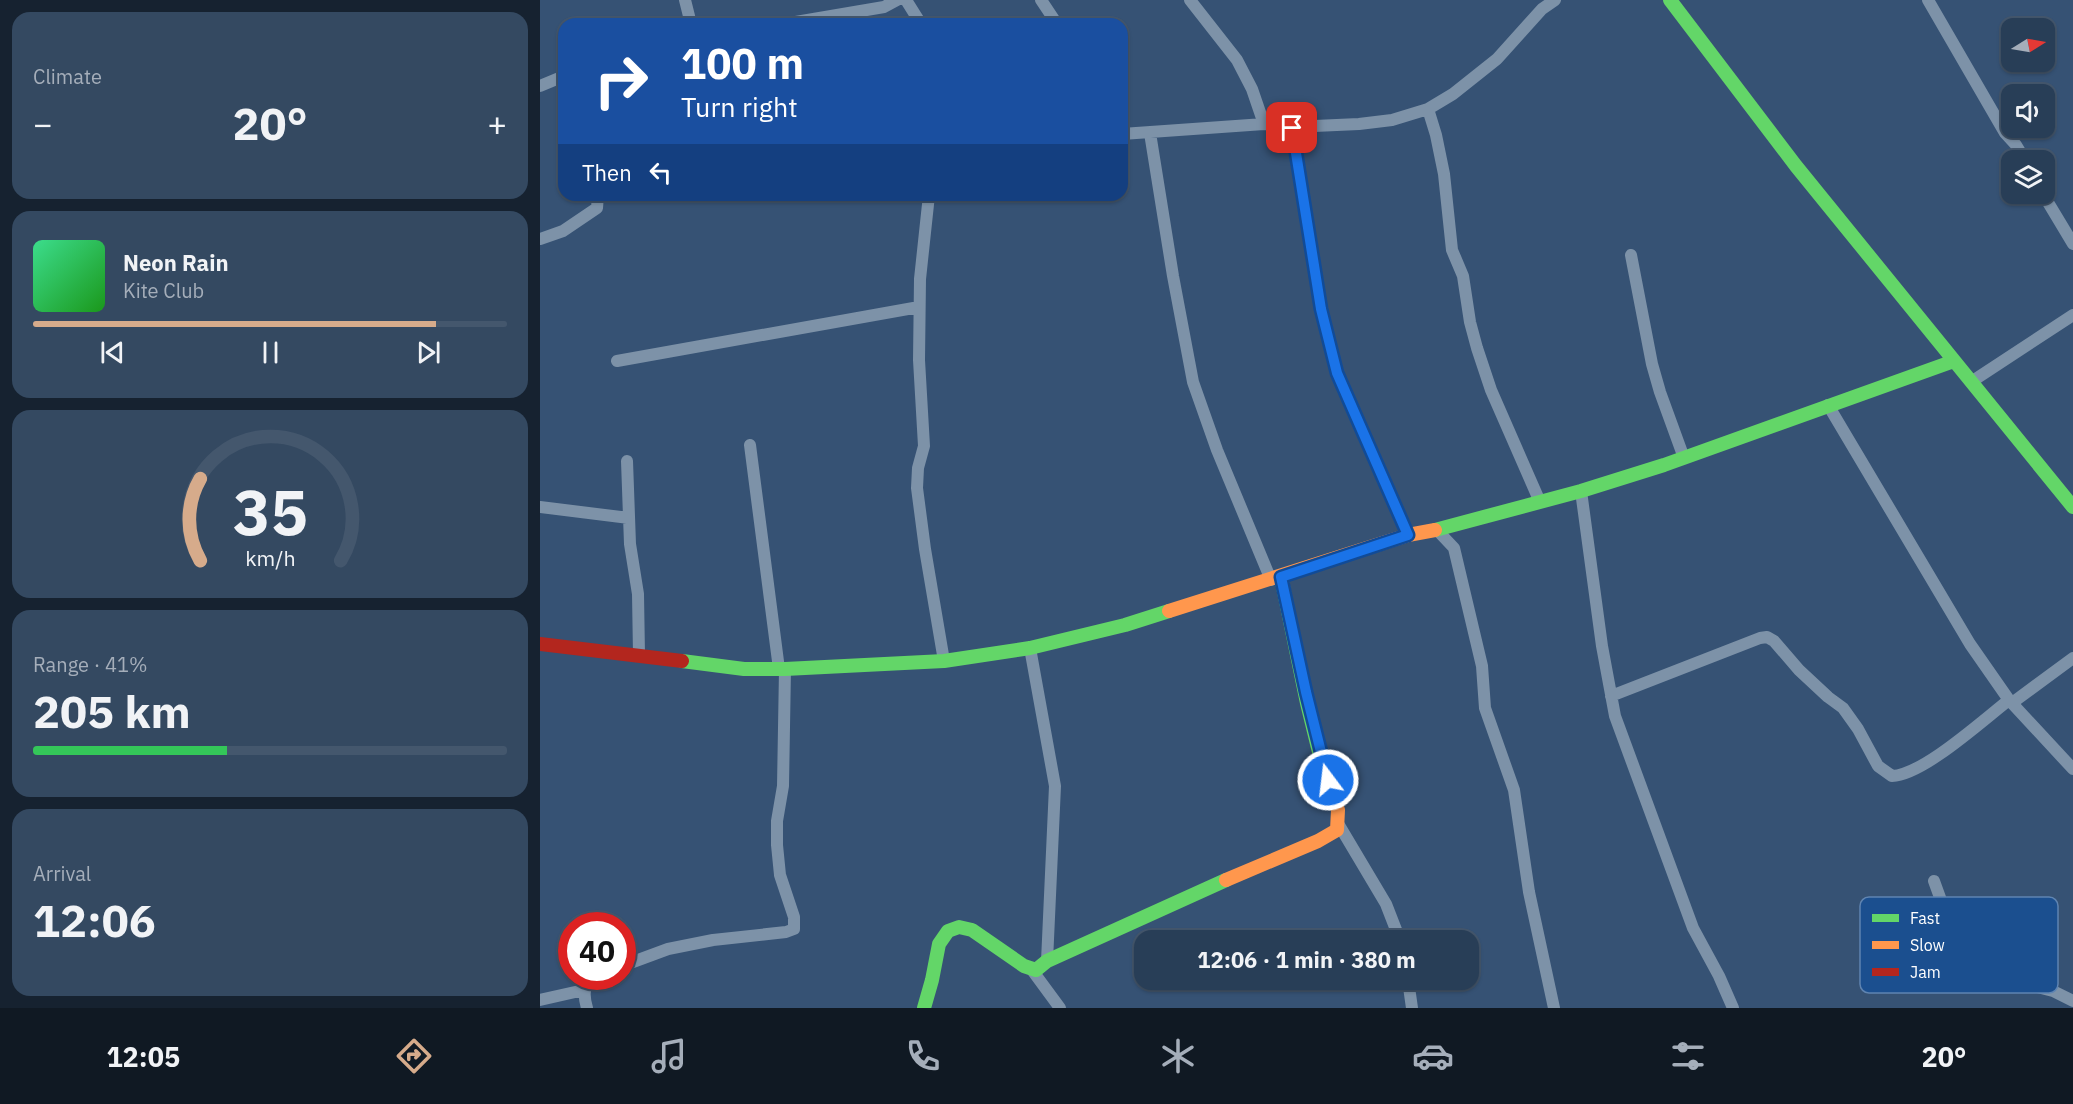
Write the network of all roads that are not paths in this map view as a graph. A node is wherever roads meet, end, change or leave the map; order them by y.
1 (685, 0) edge
2 (897, 0) edge
3 (906, 0) edge
4 (1041, 0) edge
5 (1190, 0) edge
6 (1555, 0) edge
7 (1670, 0) edge
8 (1928, 0) edge
9 (690, 18) edge
10 (819, 18) edge
11 (917, 18) edge
12 (1053, 18) edge
13 (558, 78) edge
14 (540, 86) edge
15 (1428, 109) junction
16 (1264, 124) junction
17 (1292, 128) junction
18 (1128, 133) edge
19 (1150, 133) junction
20 (2019, 150) edge
21 (598, 201) edge
22 (928, 201) edge
23 (2049, 204) edge
24 (540, 239) edge
25 (2073, 244) edge
26 (1630, 255) dead end
27 (919, 307) junction
28 (2073, 315) edge
29 (1954, 361) junction
30 (617, 362) dead end
31 (1971, 382) junction
32 (1828, 405) junction
33 (750, 445) dead end
34 (1684, 458) junction
35 (627, 461) dead end
36 (1581, 491) junction
37 (1540, 502) junction
38 (540, 507) edge
39 (2073, 507) edge
40 (629, 518) junction
41 (1463, 523) junction
42 (1437, 530) junction
43 (1408, 535) junction
44 (1454, 548) junction
45 (1276, 579) junction
46 (540, 644) edge
47 (1030, 648) junction
48 (639, 655) junction
49 (2073, 658) edge
50 (944, 661) junction
51 (782, 669) junction
52 (1611, 696) junction
53 (2011, 701) junction
54 (2073, 769) edge
55 (1339, 825) junction
56 (1934, 881) dead end
57 (1940, 897) edge
58 (1396, 930) edge
59 (636, 961) edge
60 (1047, 961) junction
61 (1032, 970) junction
62 (584, 990) joint
63 (1409, 990) edge
64 (2055, 993) edge
65 (540, 1000) edge
66 (2073, 1001) edge
67 (587, 1008) edge
68 (924, 1008) edge
69 (1060, 1008) edge
70 (1412, 1008) edge
71 (1554, 1008) edge
72 (1734, 1008) edge

1 - 9 street
2 - 10 street
3 - 11 street
4 - 12 street
5 - 16 street
6 - 15 street
7 - 29 street
8 - 20 street
13 - 14 street
15 - 17 street
15 - 37 street
16 - 17 street
16 - 19 street
17 - 43 street
18 - 19 street
19 - 45 street
21 - 24 street
22 - 27 street
23 - 25 street
26 - 34 street
27 - 30 street
27 - 50 street
28 - 31 street
29 - 31 street
29 - 32 street
31 - 39 street
32 - 34 street
32 - 53 street
33 - 51 street
34 - 36 street
35 - 40 street
36 - 37 street
36 - 52 street
37 - 41 street
38 - 40 street
40 - 48 street
41 - 42 street
41 - 44 street
42 - 43 street
42 - 44 street
43 - 45 street
44 - 71 street
45 - 47 street
45 - 55 street
46 - 48 street
47 - 50 street
47 - 60 street
48 - 51 street
49 - 53 street
50 - 51 street
51 - 59 street
52 - 53 street
52 - 72 street
53 - 54 street
55 - 58 street
55 - 60 street
56 - 57 street
60 - 61 street
61 - 68 street
61 - 69 street
62 - 65 street
62 - 67 street
63 - 70 street
64 - 66 street

